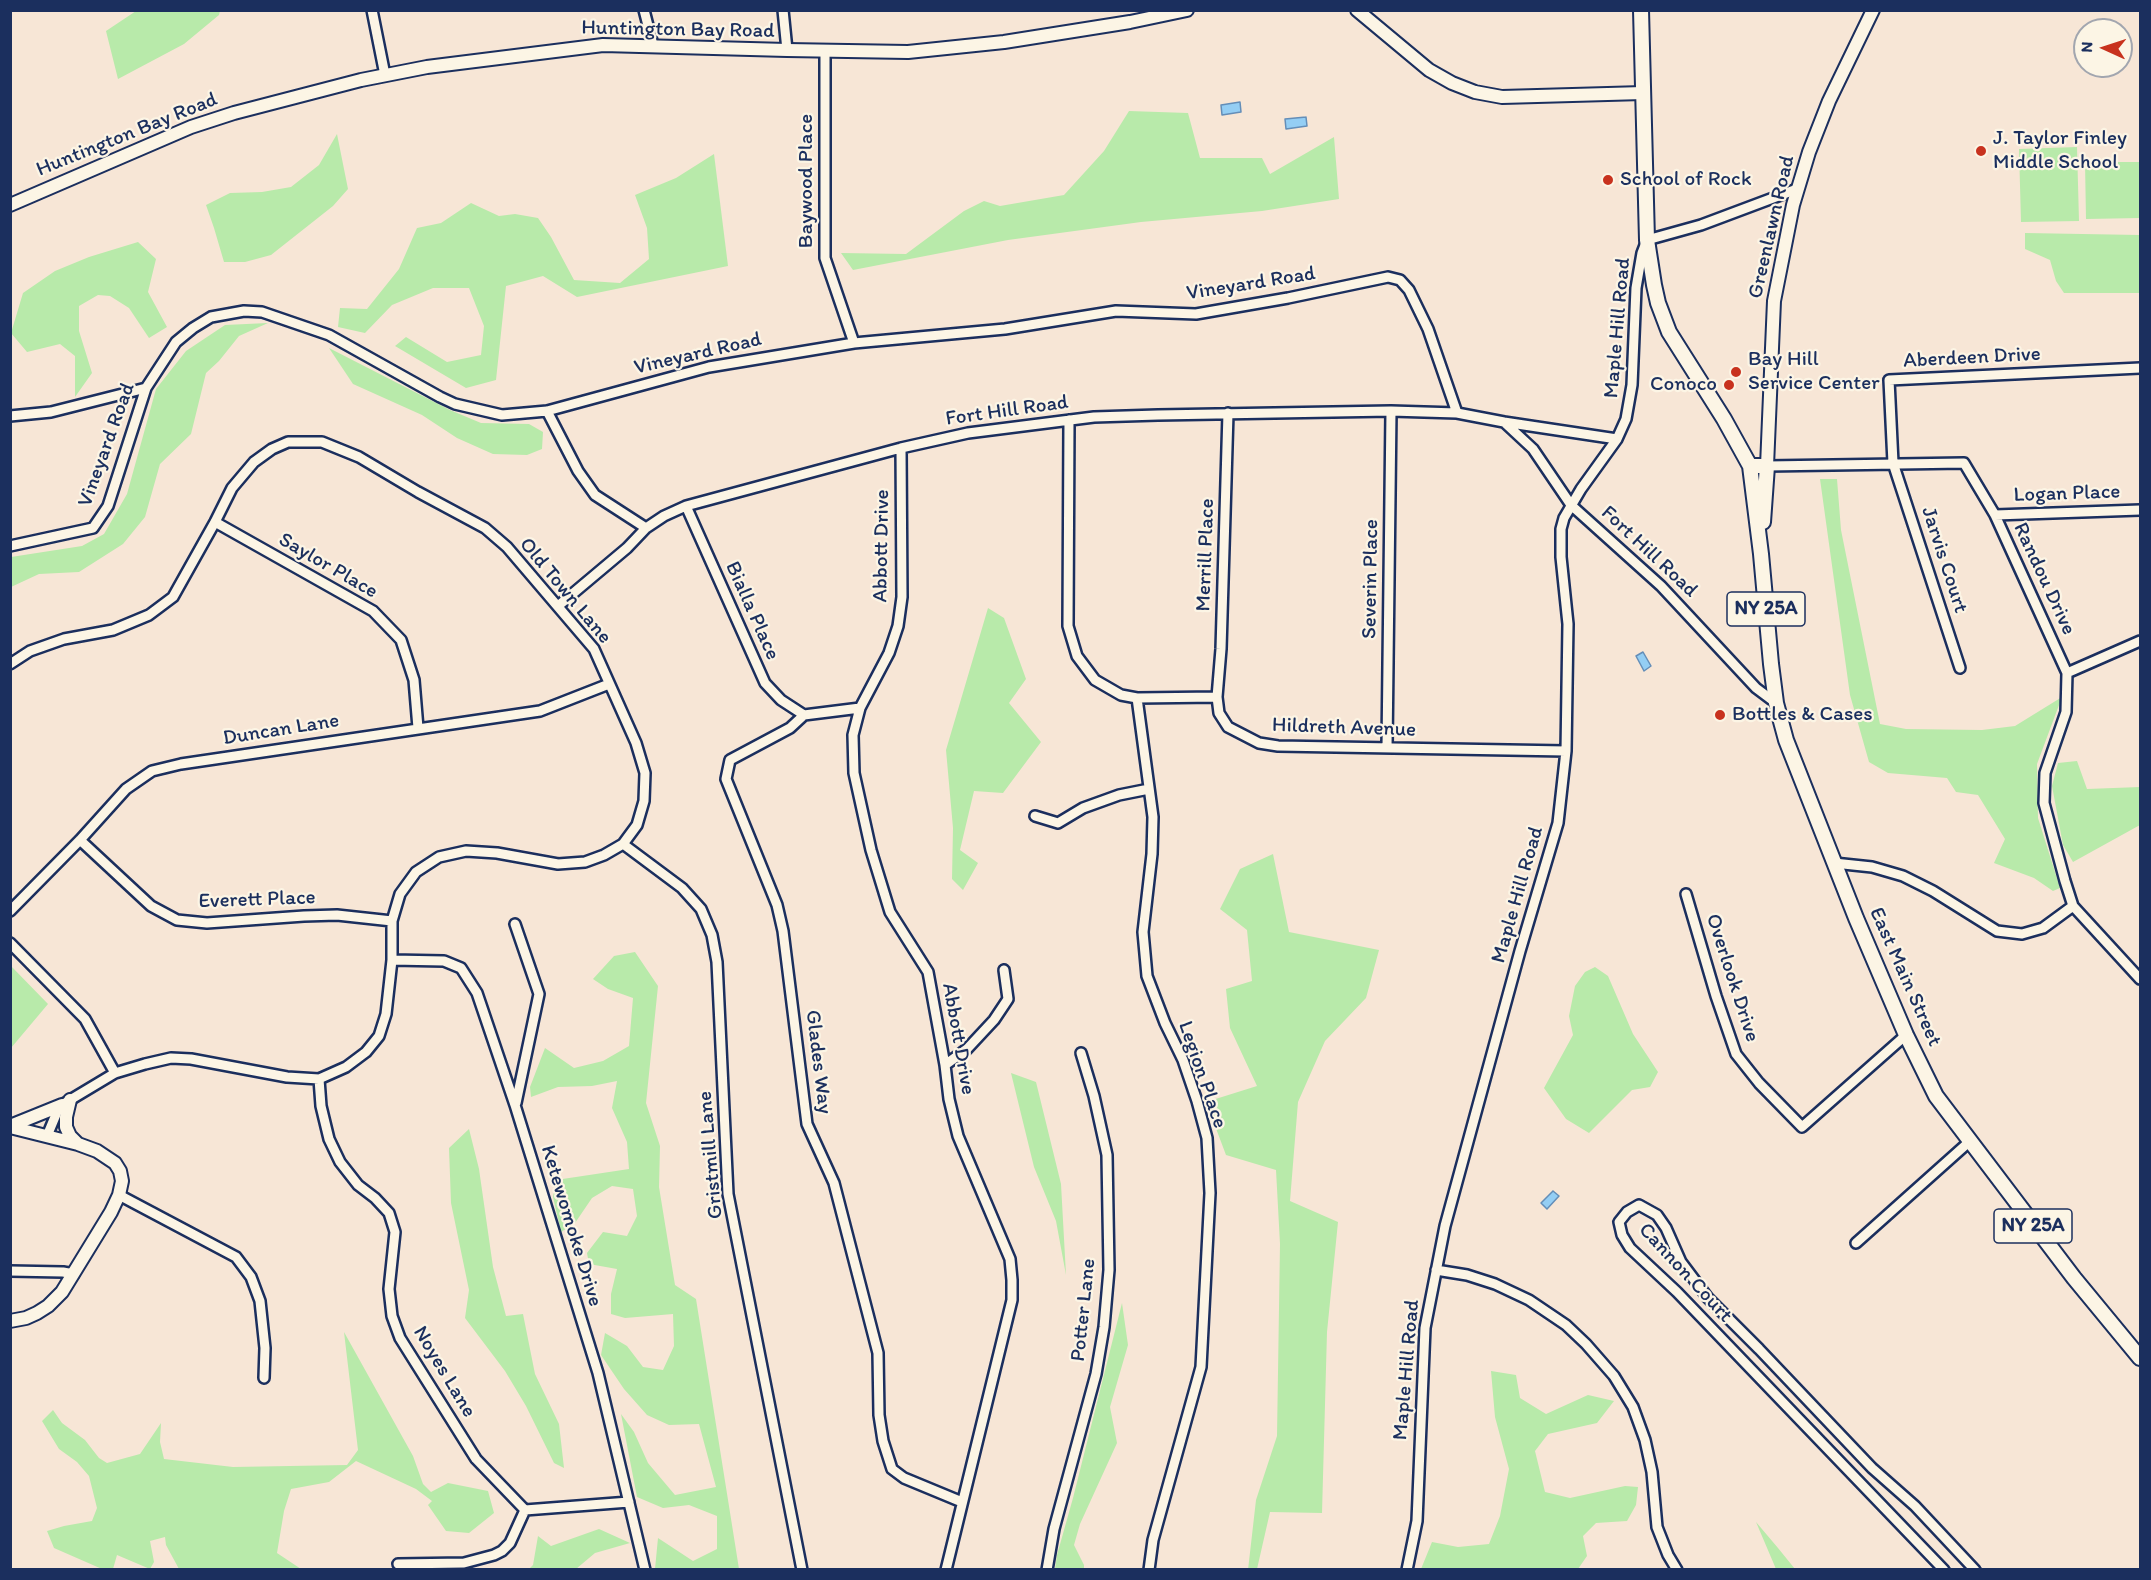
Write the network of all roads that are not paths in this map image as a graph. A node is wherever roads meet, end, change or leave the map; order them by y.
1 (372, 10) edge
2 (644, 10) edge
3 (783, 10) edge
4 (1187, 10) edge
5 (1357, 10) edge
6 (1641, 10) edge
7 (1873, 10) edge
8 (653, 45) junction
9 (788, 50) junction
10 (825, 51) junction
11 (386, 75) junction
12 (1643, 93) junction
13 (1797, 189) junction
14 (10, 205) edge
15 (1647, 240) junction
16 (854, 343) junction
17 (2140, 368) edge
18 (146, 388) junction
19 (547, 411) junction
20 (1391, 411) junction
21 (1228, 413) junction
22 (1457, 413) junction
23 (10, 416) edge
24 (1069, 420) junction
25 (1504, 422) junction
26 (1617, 439) junction
27 (901, 448) junction
28 (1893, 463) junction
29 (1750, 466) junction
30 (1767, 466) junction
31 (1571, 505) junction
32 (686, 506) junction
33 (2140, 510) edge
34 (1995, 515) junction
35 (215, 522) junction
36 (646, 528) junction
37 (10, 546) edge
38 (1761, 554) junction
39 (558, 606) junction
40 (2140, 641) edge
41 (10, 664) edge
42 (1960, 668) dead end
43 (2067, 673) junction
44 (609, 684) junction
45 (1217, 697) junction
46 (1137, 698) junction
47 (1776, 703) junction
48 (860, 708) junction
49 (804, 715) junction
50 (418, 728) junction
51 (1387, 748) junction
52 (1566, 751) junction
53 (1149, 789) junction
54 (1035, 816) dead end
55 (80, 840) junction
56 (623, 844) junction
57 (1834, 863) junction
58 (1686, 894) dead end
59 (2073, 906) junction
60 (10, 910) edge
61 (392, 921) junction
62 (515, 924) dead end
63 (10, 943) edge
64 (392, 960) junction
65 (1004, 970) dead end
66 (2140, 979) edge
67 (1906, 1035) junction
68 (1081, 1053) dead end
69 (945, 1065) junction
70 (115, 1073) junction
71 (319, 1079) junction
72 (66, 1103) junction
73 (515, 1105) junction
74 (10, 1126) edge
75 (47, 1136) junction
76 (1969, 1142) junction
77 (78, 1144) junction
78 (119, 1195) junction
79 (1856, 1243) dead end
80 (1436, 1270) junction
81 (10, 1271) edge
82 (74, 1274) junction
83 (10, 1321) edge
84 (1744, 1334) junction
85 (1730, 1347) junction
86 (2140, 1358) edge
87 (264, 1378) dead end
88 (1881, 1476) junction
89 (1868, 1491) junction
90 (629, 1502) junction
91 (962, 1502) junction
92 (525, 1510) junction
93 (398, 1564) dead end
94 (645, 1569) edge
95 (802, 1569) edge
96 (946, 1569) edge
97 (1047, 1569) edge
98 (1149, 1569) edge
99 (1407, 1569) edge
100 (1677, 1569) edge
101 (1944, 1569) edge
102 (1975, 1569) edge

1 - 11 street
2 - 8 street
3 - 9 street
4 - 10 street, Huntington Bay Road
5 - 12 street
6 - 12 main road, East Main Street
7 - 13 street, Greenlawn Road
8 - 9 street, Huntington Bay Road
8 - 11 street, Huntington Bay Road
9 - 10 street, Huntington Bay Road
10 - 16 street, Baywood Place
11 - 14 street, Huntington Bay Road
12 - 15 main road, East Main Street
13 - 15 street
13 - 30 street, Greenlawn Road
15 - 26 street, Maple Hill Road
15 - 29 main road, East Main Street
16 - 19 street, Vineyard Road
16 - 22 street, Vineyard Road
17 - 28 street, Aberdeen Drive
18 - 19 street, Vineyard Road
18 - 23 street
18 - 37 street, Vineyard Road
19 - 36 street
20 - 21 street, Fort Hill Road
20 - 22 street, Fort Hill Road
20 - 51 street, Severin Place
21 - 24 street, Fort Hill Road
21 - 45 street, Merrill Place
22 - 25 street, Fort Hill Road
24 - 27 street, Fort Hill Road
24 - 46 street
25 - 26 street, Fort Hill Road
25 - 31 street, Fort Hill Road
26 - 31 street, Maple Hill Road
27 - 32 street, Fort Hill Road
27 - 48 street, Abbott Drive
28 - 30 street, Randou Drive
28 - 34 street, Randou Drive
28 - 42 street, Jarvis Court
29 - 30 main road
29 - 38 main road, East Main Street
30 - 38 main road, East Main Street / NY 25A
31 - 47 street, Fort Hill Road
31 - 52 street, Maple Hill Road
32 - 36 street, Fort Hill Road
32 - 49 street, Bialla Place
33 - 34 street, Logan Place
34 - 43 street, Randou Drive
35 - 39 street, Old Town Lane
35 - 41 street, Old Town Lane
35 - 50 street, Saylor Place
36 - 39 street, Fort Hill Road
38 - 47 main road, East Main Street / NY 25A
39 - 44 street, Old Town Lane
40 - 43 street
43 - 59 street, Randou Drive
44 - 50 street, Duncan Lane
44 - 56 street, Old Town Lane
45 - 46 street
45 - 51 street, Hildreth Avenue
46 - 53 street, Legion Place
47 - 57 main road, East Main Street / NY 25A
48 - 49 street, Glades Way
48 - 69 street, Abbott Drive
49 - 91 street, Glades Way
50 - 55 street, Duncan Lane
51 - 52 street, Hildreth Avenue
52 - 80 street, Maple Hill Road
53 - 54 street
53 - 98 street, Legion Place
55 - 60 street, Duncan Lane
55 - 61 street, Everett Place
56 - 61 street
56 - 95 street, Gristmill Lane
57 - 59 street
57 - 67 main road, East Main Street / NY 25A
58 - 67 street, Overlook Drive
59 - 66 street
61 - 64 street
62 - 73 street
63 - 70 street
64 - 71 street
64 - 73 street, Ketewomoke Drive
65 - 69 street
67 - 76 main road, East Main Street / NY 25A
68 - 97 street, Potter Lane
69 - 91 street, Abbott Drive
70 - 71 street
70 - 72 street
71 - 92 street, Noyes Lane
72 - 74 street
72 - 75 street
72 - 77 street
73 - 90 street, Ketewomoke Drive
74 - 75 street
75 - 77 street
76 - 79 street
76 - 86 main road, East Main Street / NY 25A
77 - 78 street
78 - 82 street
78 - 87 street
80 - 99 street, Maple Hill Road
80 - 100 street
81 - 82 street
82 - 83 street
84 - 85 street
84 - 85 street, Cannon Court
84 - 88 street, Cannon Court
85 - 89 street, Cannon Court
88 - 89 street
88 - 102 street, Cannon Court
89 - 101 street, Cannon Court
90 - 92 street
90 - 94 street, Ketewomoke Drive
91 - 96 street, Abbott Drive
92 - 93 street

